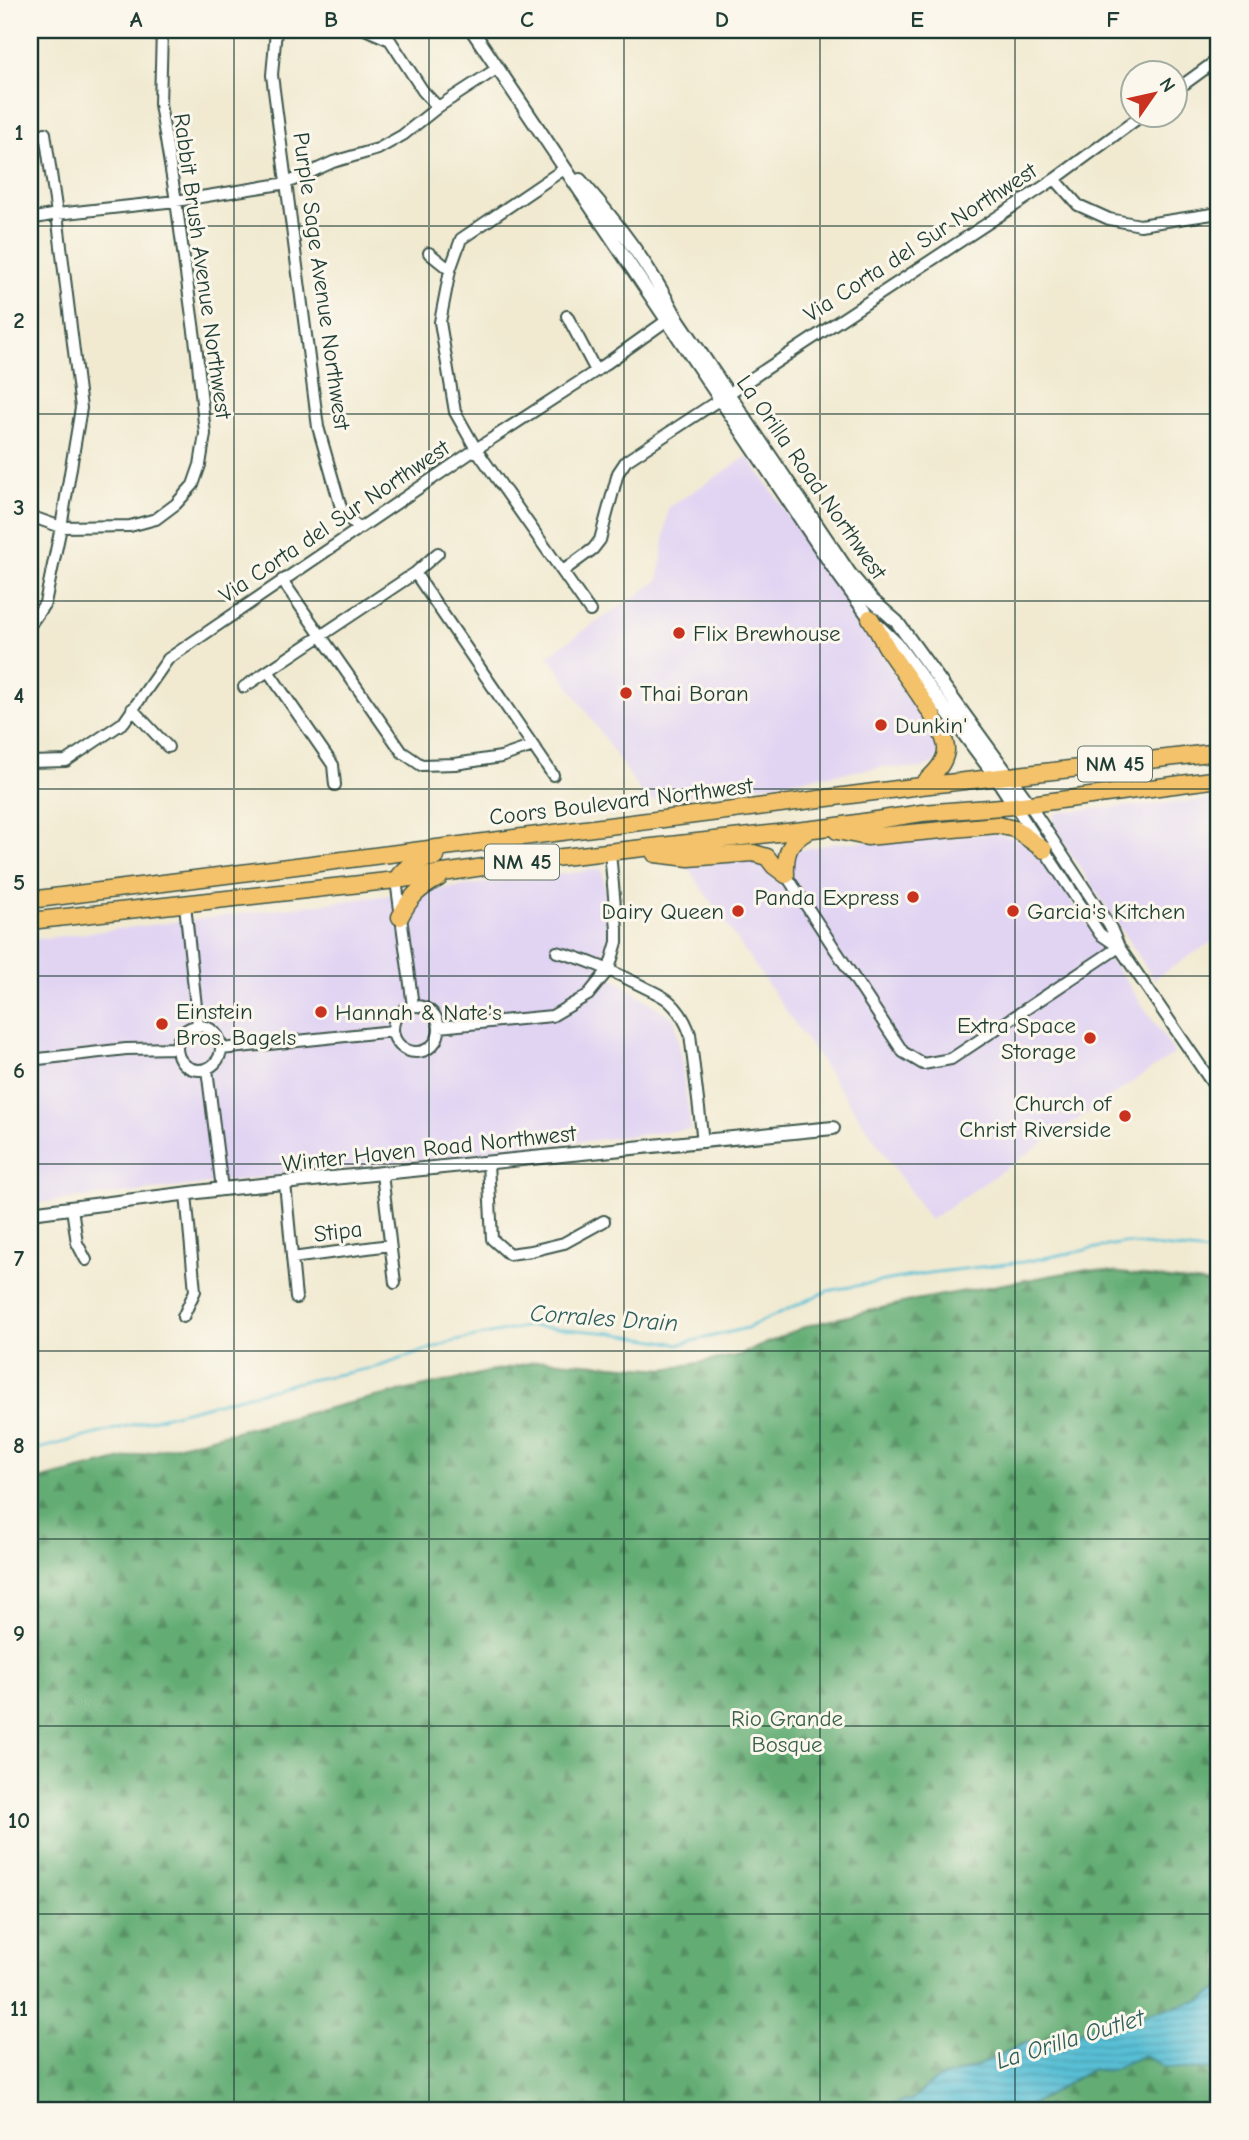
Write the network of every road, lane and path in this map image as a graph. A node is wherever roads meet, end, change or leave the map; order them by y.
1 (162, 30) edge
2 (276, 30) edge
3 (368, 30) edge
4 (472, 30) edge
5 (1213, 63) dead end
6 (498, 68) junction
7 (1190, 79) edge
8 (438, 107) junction
9 (1122, 130) edge
10 (45, 133) dead end
11 (564, 169) junction
12 (1055, 179) junction
13 (287, 183) junction
14 (176, 201) junction
15 (1219, 213) edge
16 (57, 214) junction
17 (30, 219) edge
18 (429, 253) dead end
19 (450, 270) junction
20 (567, 316) dead end
21 (671, 318) junction
22 (596, 371) junction
23 (723, 395) junction
24 (476, 449) junction
25 (30, 516) edge
26 (61, 527) junction
27 (359, 529) junction
28 (438, 553) dead end
29 (563, 571) junction
30 (415, 573) junction
31 (282, 580) junction
32 (590, 611) dead end
33 (870, 618) junction
34 (30, 625) edge
35 (320, 635) junction
36 (268, 671) junction
37 (244, 687) dead end
38 (132, 709) junction
39 (533, 746) junction
40 (168, 747) dead end
41 (1219, 752) edge
42 (30, 762) edge
43 (552, 775) dead end
44 (1003, 776) junction
45 (1219, 779) edge
46 (335, 785) dead end
47 (921, 786) junction
48 (1022, 805) junction
49 (620, 824) junction
50 (813, 829) junction
51 (1044, 850) junction
52 (617, 852) junction
53 (448, 873) junction
54 (786, 875) junction
55 (396, 880) junction
56 (30, 900) edge
57 (185, 905) junction
58 (400, 917) junction
59 (30, 921) edge
60 (1119, 947) junction
61 (557, 952) dead end
62 (609, 970) junction
63 (413, 1006) junction
64 (198, 1026) junction
65 (439, 1027) junction
66 (393, 1031) junction
67 (177, 1048) junction
68 (221, 1049) junction
69 (30, 1060) edge
70 (207, 1069) junction
71 (1219, 1093) edge
72 (833, 1128) dead end
73 (703, 1142) junction
74 (488, 1163) junction
75 (382, 1174) junction
76 (285, 1183) junction
77 (222, 1189) junction
78 (186, 1194) junction
79 (72, 1208) junction
80 (30, 1213) edge
81 (604, 1221) dead end
82 (390, 1245) junction
83 (292, 1258) junction
84 (86, 1259) dead end
85 (395, 1283) dead end
86 (296, 1298) dead end
87 (183, 1317) dead end

1 - 14 street, Rabbit Brush Avenue Northwest
2 - 13 street, Purple Sage Avenue Northwest
3 - 8 street
4 - 6 street, La Orilla Road Northwest
5 - 7 street
6 - 8 street
6 - 11 street, La Orilla Road Northwest
8 - 13 street
9 - 12 street, Via Corta del Sur Northwest
10 - 16 street
11 - 19 street
11 - 21 street, La Orilla Road Northwest
12 - 15 street
12 - 23 street, Via Corta del Sur Northwest
13 - 14 street
13 - 27 street, Purple Sage Avenue Northwest
14 - 16 street
14 - 26 street, Rabbit Brush Avenue Northwest
16 - 17 street
16 - 26 street
18 - 19 street
19 - 24 street
20 - 22 street
21 - 22 street, Via Corta del Sur Northwest
21 - 23 street, La Orilla Road Northwest
22 - 24 street, Via Corta del Sur Northwest
23 - 29 street, Via Corta del Sur Northwest
23 - 33 street, La Orilla Road Northwest
23 - 44 street, La Orilla Road Northwest
24 - 27 street, Via Corta del Sur Northwest
24 - 29 street
25 - 26 street
26 - 34 street
27 - 31 street, Via Corta del Sur Northwest
28 - 30 street
29 - 32 street
30 - 35 street
30 - 39 street
31 - 35 street
31 - 38 street, Via Corta del Sur Northwest
33 - 44 street, La Orilla Road Northwest
33 - 47 main road
35 - 36 street
35 - 39 street
36 - 37 street
36 - 46 street
38 - 40 street
38 - 42 street, Via Corta del Sur Northwest
39 - 43 street
41 - 44 main road, Coors Boulevard Northwest / NM 45
44 - 47 main road, Coors Boulevard Northwest / NM 45
44 - 48 street, La Orilla Road Northwest
45 - 48 main road, NM 45
47 - 49 main road, Coors Boulevard Northwest / NM 45
48 - 50 main road, NM 45
48 - 51 street, La Orilla Road Northwest
48 - 60 street, La Orilla Road Northwest
49 - 55 main road
49 - 56 main road, Coors Boulevard Northwest / NM 45
50 - 51 main road
50 - 52 main road, NM 45
50 - 54 main road
51 - 60 street, La Orilla Road Northwest
52 - 53 main road, NM 45
52 - 54 main road
52 - 62 street
53 - 55 main road, NM 45
53 - 58 main road
54 - 60 street
55 - 57 main road, NM 45
55 - 58 street
57 - 59 main road, NM 45
57 - 64 street
58 - 63 street
60 - 71 street, La Orilla Road Northwest
61 - 62 street
62 - 65 street
62 - 73 street
63 - 65 street
63 - 66 street
64 - 67 street
64 - 68 street
65 - 66 street
66 - 68 street
67 - 69 street
67 - 70 street
68 - 70 street
70 - 77 street
72 - 73 street, Winter Haven Road Northwest
73 - 74 street, Winter Haven Road Northwest
74 - 75 street, Winter Haven Road Northwest
74 - 81 street
75 - 76 street, Winter Haven Road Northwest
75 - 82 street
76 - 77 street, Winter Haven Road Northwest
76 - 83 street
77 - 78 street, Winter Haven Road Northwest
78 - 79 street, Winter Haven Road Northwest
78 - 87 street
79 - 80 street, Winter Haven Road Northwest
79 - 84 street
82 - 83 street, Stipa
82 - 85 street
83 - 86 street

